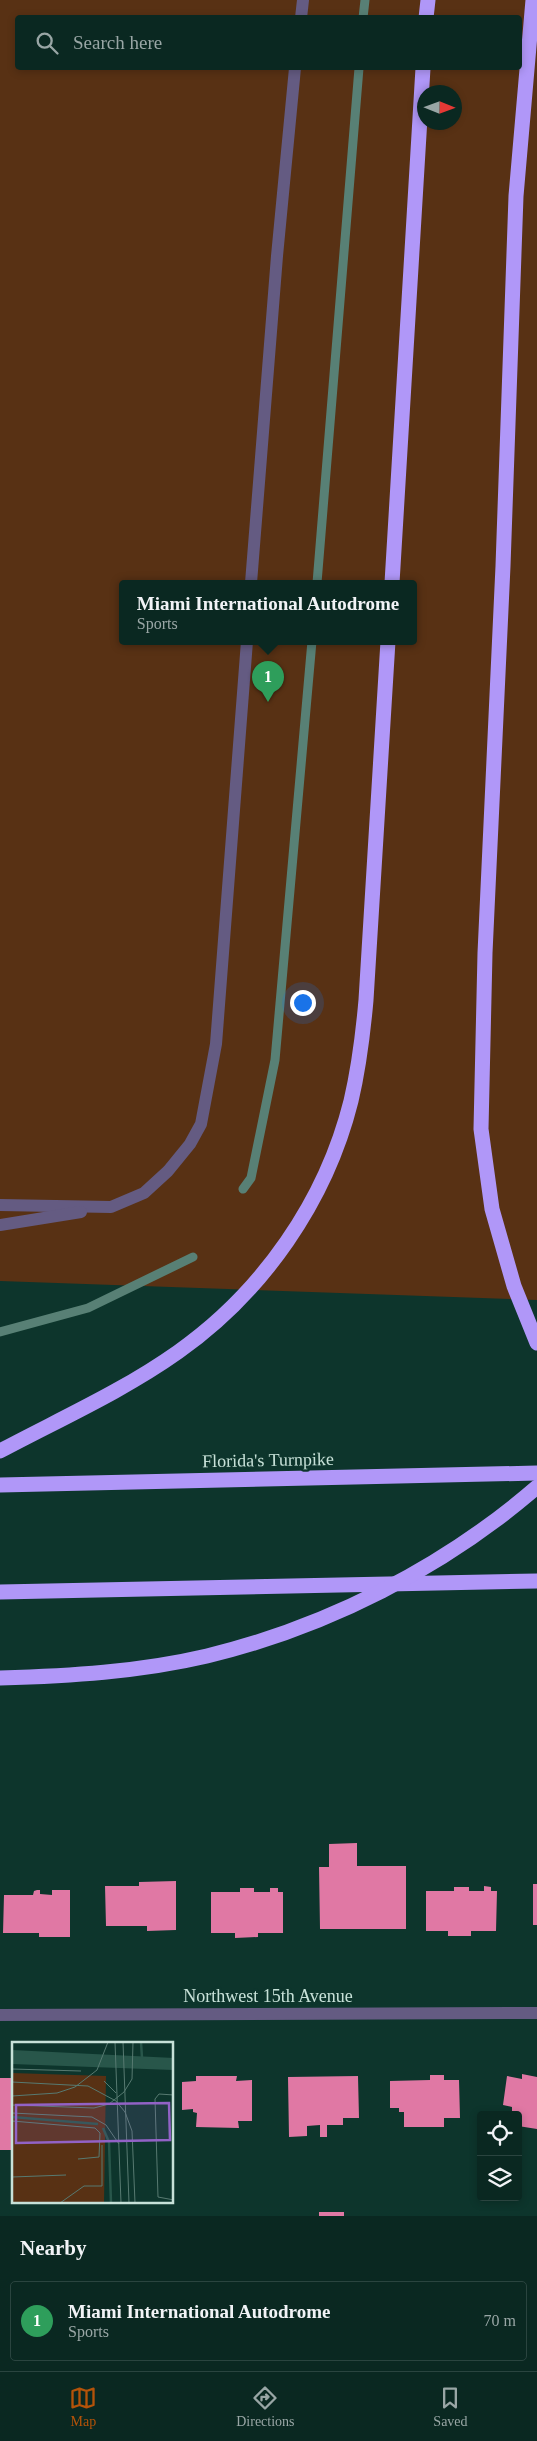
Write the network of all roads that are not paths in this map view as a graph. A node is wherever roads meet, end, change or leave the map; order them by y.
1 (303, 0) edge
2 (428, 0) edge
3 (534, 0) edge
4 (301, 15) edge
5 (426, 15) edge
6 (295, 70) edge
7 (423, 70) edge
8 (251, 580) edge
9 (392, 580) edge
10 (247, 645) edge
11 (388, 645) edge
12 (0, 1205) edge
13 (112, 1207) junction
14 (0, 1225) edge
15 (537, 1343) edge
16 (0, 1452) edge
17 (537, 1473) edge
18 (0, 1485) edge
19 (537, 1488) edge
20 (537, 1581) edge
21 (0, 1592) edge
22 (0, 1678) edge
23 (537, 2013) edge
24 (0, 2015) edge

1 - 4 street
2 - 5 highway
3 - 15 highway
6 - 8 street
7 - 9 highway
10 - 13 street
11 - 16 highway
12 - 13 street
13 - 14 street
17 - 18 highway, Florida's Turnpike
19 - 22 highway, bridge
20 - 21 highway
23 - 24 street, Northwest 15th Avenue

